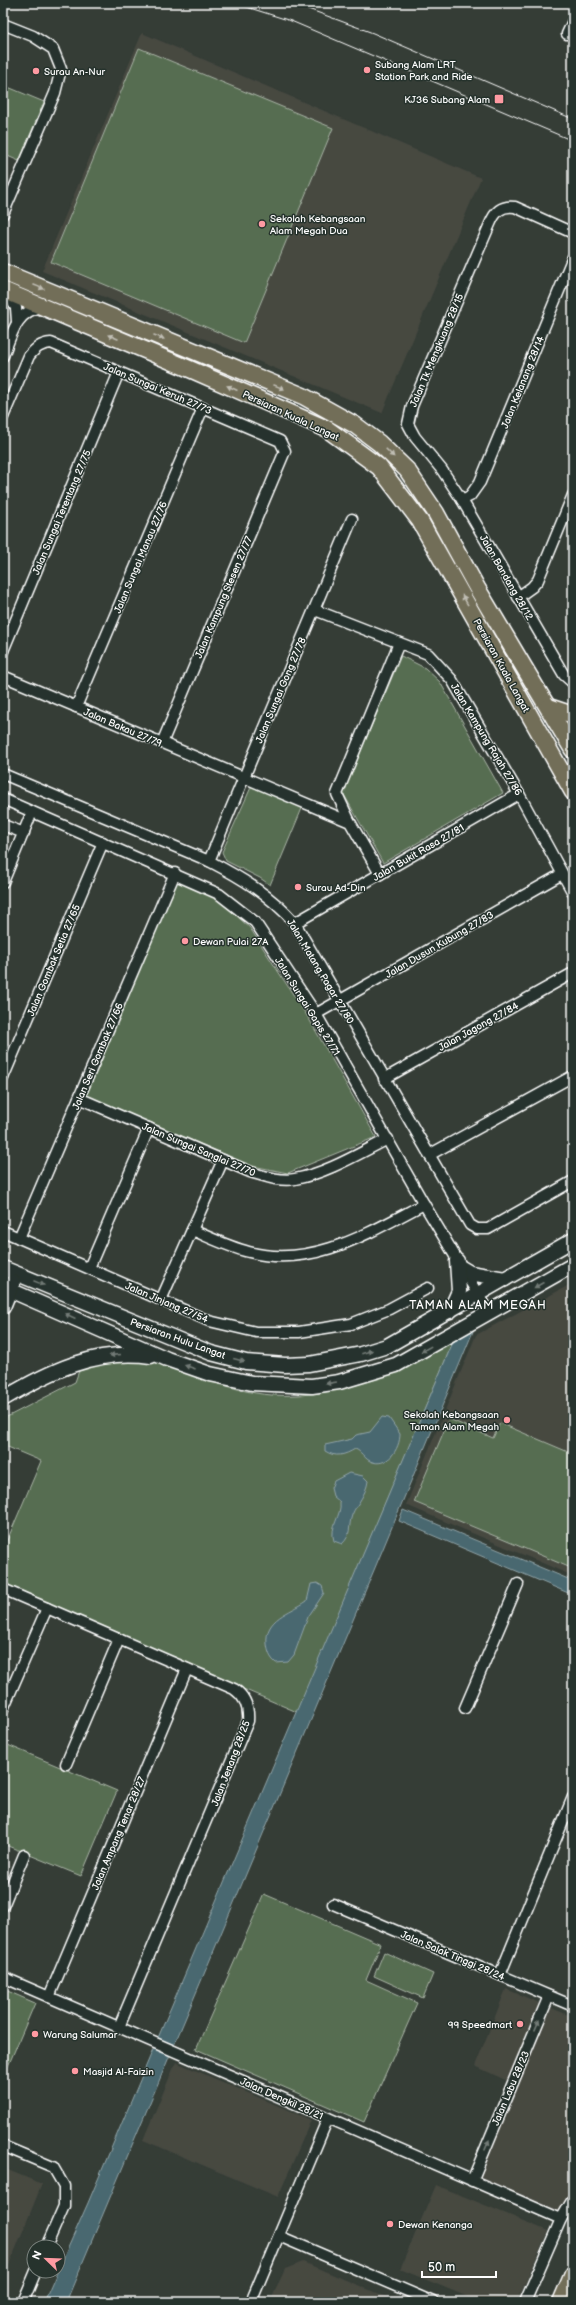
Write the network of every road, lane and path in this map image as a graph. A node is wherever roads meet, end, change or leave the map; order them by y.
1 (573, 21) edge
2 (3, 24) edge
3 (567, 34) dead end
4 (3, 214) edge
5 (573, 232) edge
6 (573, 256) edge
7 (3, 272) edge
8 (4, 291) edge
9 (41, 307) junction
10 (17, 322) junction
11 (3, 356) edge
12 (119, 372) junction
13 (203, 408) junction
14 (3, 417) edge
15 (285, 451) joint
16 (442, 470) joint
17 (573, 495) edge
18 (462, 500) junction
19 (352, 519) dead end
20 (518, 597) junction
21 (315, 610) junction
22 (399, 643) junction
23 (3, 651) edge
24 (3, 676) edge
25 (573, 683) edge
26 (515, 689) junction
27 (76, 707) junction
28 (549, 707) junction
29 (573, 715) edge
30 (569, 734) edge
31 (162, 743) junction
32 (573, 750) edge
33 (3, 774) edge
34 (242, 778) junction
35 (573, 788) edge
36 (573, 792) edge
37 (520, 794) junction
38 (3, 800) edge
39 (32, 812) junction
40 (350, 822) junction
41 (3, 825) edge
42 (24, 833) junction
43 (103, 842) junction
44 (209, 861) junction
45 (175, 873) junction
46 (380, 874) junction
47 (562, 874) junction
48 (3, 882) edge
49 (573, 893) edge
50 (295, 923) junction
51 (573, 973) edge
52 (340, 1002) junction
53 (316, 1014) junction
54 (573, 1076) edge
55 (3, 1078) edge
56 (384, 1079) junction
57 (79, 1098) junction
58 (149, 1128) junction
59 (388, 1139) junction
60 (429, 1154) junction
61 (223, 1160) junction
62 (573, 1181) edge
63 (424, 1204) junction
64 (192, 1230) junction
65 (3, 1232) edge
66 (19, 1238) junction
67 (573, 1240) edge
68 (459, 1264) junction
69 (573, 1265) edge
70 (3, 1268) edge
71 (89, 1268) junction
72 (16, 1274) junction
73 (505, 1278) junction
74 (7, 1288) edge
75 (428, 1288) dead end
76 (478, 1295) junction
77 (161, 1300) junction
78 (3, 1307) edge
79 (450, 1311) junction
80 (489, 1313) junction
81 (167, 1359) junction
82 (3, 1399) edge
83 (518, 1584) dead end
84 (3, 1589) edge
85 (47, 1608) junction
86 (119, 1639) junction
87 (187, 1669) junction
88 (465, 1708) dead end
89 (3, 1709) edge
90 (66, 1764) dead end
91 (573, 1797) edge
92 (24, 1855) dead end
93 (333, 1904) dead end
94 (3, 1906) edge
95 (500, 1975) junction
96 (3, 1977) edge
97 (549, 1996) junction
98 (49, 1997) junction
99 (573, 2006) edge
100 (119, 2027) junction
101 (328, 2118) junction
102 (3, 2146) edge
103 (472, 2181) junction
104 (573, 2199) edge
105 (561, 2219) junction
106 (278, 2236) junction
107 (50, 2239) edge
108 (573, 2274) edge
109 (33, 2279) edge
110 (23, 2302) edge
111 (251, 2302) edge
112 (433, 2302) edge
113 (525, 2302) edge
114 (561, 2302) edge

1 - 3 street
2 - 4 street
5 - 16 street, Jalan Tk Mengkuang 28/15
6 - 18 street, Jalan Kelanang 28/14
7 -> 28 main road, Persiaran Kuala Langat
8 - 9 main road, Persiaran Kuala Langat
8 - 10 street
9 - 10 street
26 -> 9 main road, Persiaran Kuala Langat
10 - 11 street
12 - 13 street, Jalan Sungai Keruh 27/73
12 - 14 street, Jalan Sungai Keruh 27/73
12 - 23 street, Jalan Sungai Terentang 27/75
13 - 15 street, Jalan Sungai Keruh 27/73
13 - 27 street, Jalan Sungai Manau 27/76
15 - 31 street, Jalan Kampung Stesen 27/77
16 - 18 street, Jalan Bandang 28/12
17 - 20 street
18 - 20 street, Jalan Bandang 28/12
19 - 21 street, Jalan Sungai Gong 27/78
20 - 25 street, Jalan Bandang 28/12
21 - 22 street, Jalan Kampung Rajah 27/86
21 - 34 street, Jalan Sungai Gong 27/78
22 - 37 street, Jalan Kampung Rajah 27/86
22 - 40 street
24 - 27 street, Jalan Bakau 27/79
26 - 30 main road
26 - 36 main road, Persiaran Kuala Langat
27 - 31 street, Jalan Bakau 27/79
28 - 29 main road
28 - 30 main road, Persiaran Kuala Langat
30 - 32 main road, Persiaran Kuala Langat
30 - 35 main road
31 - 34 street, Jalan Bakau 27/79
33 - 44 street, Jalan Matang Pagar 27/80
34 - 40 street, Jalan Bakau 27/79
34 - 44 street, Jalan Sungai Gong 27/78
37 - 46 street, Jalan Bukit Rasa 27/81
37 - 47 street, Jalan Kampung Rajah 27/86
38 - 39 street, Jalan Sungai Gapis 27/71
39 - 42 street
39 - 43 street, Jalan Sungai Gapis 27/71
40 - 46 street
41 - 42 street
42 - 48 street
43 - 45 street, Jalan Sungai Gapis 27/71
43 - 55 street, Jalan Gombak Setia 27/65
44 - 50 street, Jalan Matang Pagar 27/80
45 - 53 street, Jalan Sungai Gapis 27/71
45 - 57 street, Jalan Seri Gombak 27/66
46 - 50 street, Jalan Bukit Rasa 27/81
47 - 49 street, Jalan Kampung Rajah 27/86
47 - 52 street, Jalan Dusun Kubung 27/83
50 - 52 street, Jalan Matang Pagar 27/80
51 - 56 street, Jalan Jagong 27/84
52 - 53 street, Jalan Dusun Kubung 27/83
52 - 56 street, Jalan Matang Pagar 27/80
53 - 59 street, Jalan Sungai Gapis 27/71
54 - 60 street
56 - 60 street, Jalan Matang Pagar 27/80
57 - 58 street, Jalan Sungai Sanglai 27/70
57 - 66 street, Jalan Seri Gombak 27/66
58 - 61 street, Jalan Sungai Sanglai 27/70
58 - 71 street
59 - 61 street, Jalan Sungai Sanglai 27/70
59 - 63 street, Jalan Sungai Gapis 27/71
60 - 62 street, Jalan Matang Pagar 27/80
61 - 64 street
63 - 64 street
63 - 68 street, Jalan Sungai Gapis 27/71
64 - 77 street
65 - 66 street, Jalan Jinjang 27/54
66 - 71 street, Jalan Jinjang 27/54
67 - 73 main road, Persiaran Hulu Langat
68 - 73 main road
68 - 76 street, Jalan Sungai Gapis 27/71
68 - 79 main road
69 -> 80 main road, Persiaran Hulu Langat
70 - 72 main road, Persiaran Hulu Langat
71 - 77 street, Jalan Jinjang 27/54
72 - 74 main road
72 -> 79 main road, Persiaran Hulu Langat
73 - 76 main road, Persiaran Hulu Langat
74 - 78 main road
81 -> 74 main road, Persiaran Hulu Langat
75 - 77 street, Jalan Jinjang 27/54
76 - 79 main road, Persiaran Hulu Langat
76 - 80 street, Jalan Sungai Gapis 27/71
80 -> 81 main road, Persiaran Hulu Langat
81 -> 82 main road
83 - 88 street
84 - 85 street, Jalan Jenang 28/25
85 - 86 street, Jalan Jenang 28/25
85 - 89 street
86 - 87 street, Jalan Jenang 28/25
86 - 90 street
87 - 98 street, Jalan Ampang Tenar 28/27
87 - 100 street, Jalan Jenang 28/25
91 - 95 street
92 - 94 street
93 - 95 street, Jalan Salak Tinggi 28/24
95 - 97 street, Jalan Salak Tinggi 28/24
96 - 98 street, Jalan Dengkil 28/21
97 - 99 street, Jalan Salak Tinggi 28/24
103 -> 97 street, Jalan Labu 28/23
98 - 100 street, Jalan Dengkil 28/21
100 - 101 street, Jalan Dengkil 28/21
101 - 103 street, Jalan Dengkil 28/21
101 - 106 street
102 - 107 street
103 - 105 street, Jalan Dengkil 28/21
104 - 105 street
105 - 113 street
106 - 111 street
106 - 112 street
108 - 114 main road
109 - 110 street

